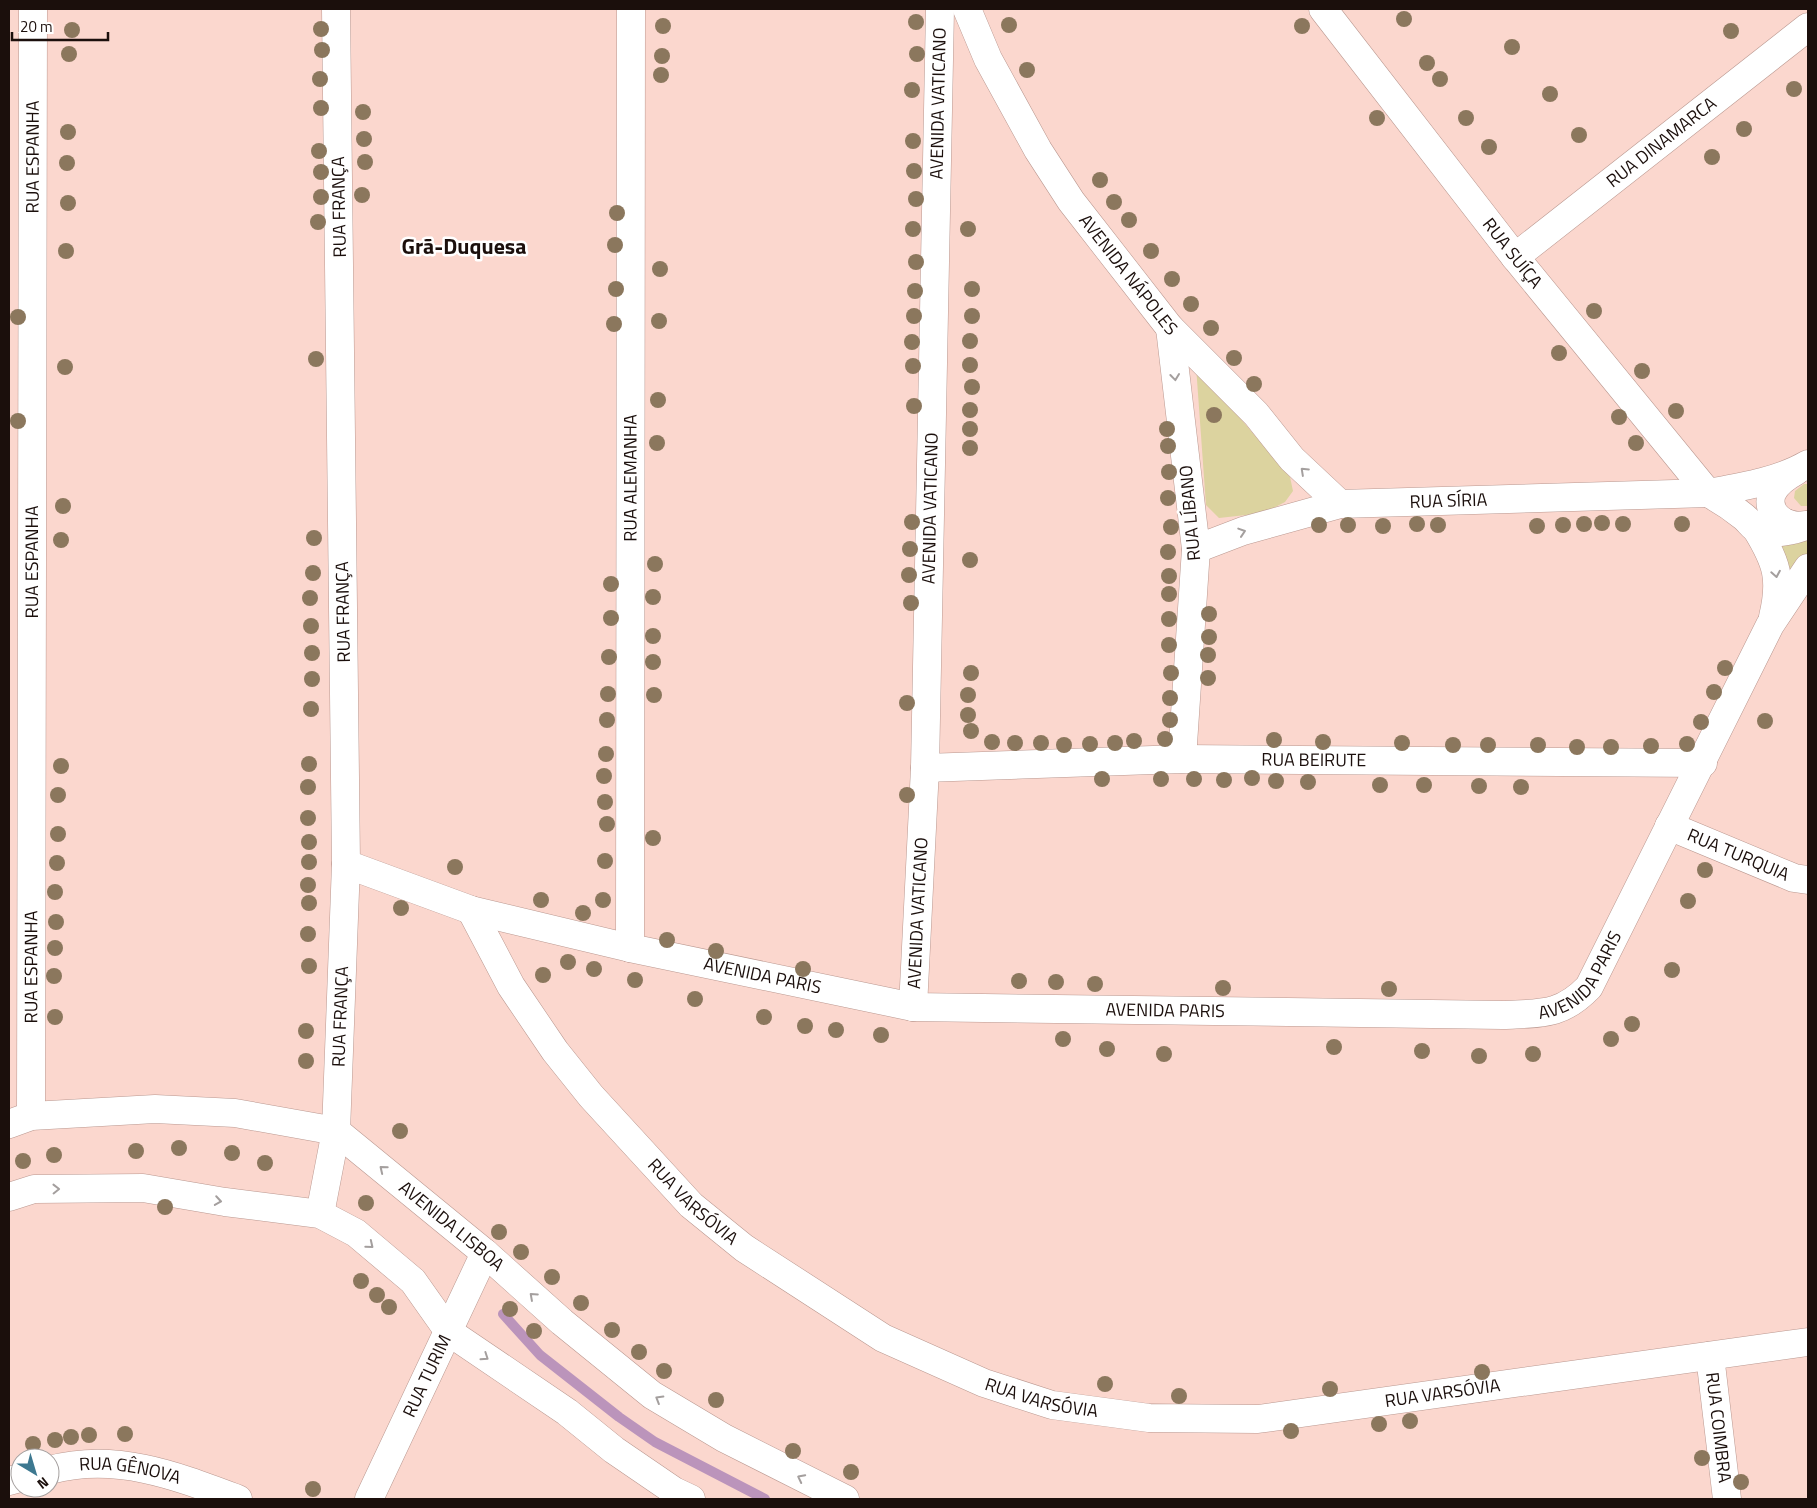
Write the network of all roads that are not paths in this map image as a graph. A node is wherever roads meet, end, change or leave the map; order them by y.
1 (33, 9) edge
2 (336, 9) edge
3 (631, 9) edge
4 (940, 9) edge
5 (967, 9) edge
6 (1323, 9) edge
7 (1808, 26) edge
8 (1515, 257) junction
9 (1170, 328) junction
10 (1806, 466) edge
11 (1708, 493) junction
12 (1340, 504) junction
13 (1808, 524) edge
14 (1757, 530) junction
15 (1196, 549) junction
16 (1808, 568) edge
17 (1770, 625) junction
18 (1182, 759) junction
19 (1703, 762) junction
20 (924, 768) junction
21 (1669, 826) junction
22 (346, 864) junction
23 (1808, 880) edge
24 (471, 910) junction
25 (630, 948) junction
26 (913, 1007) junction
27 (20, 1120) edge
28 (336, 1131) junction
29 (9, 1197) edge
30 (320, 1214) junction
31 (484, 1253) junction
32 (449, 1332) junction
33 (1808, 1342) edge
34 (1710, 1356) junction
35 (60, 1468) edge
36 (238, 1499) edge
37 (369, 1499) edge
38 (691, 1499) edge
39 (845, 1499) edge
40 (1727, 1499) edge

1 - 27 street, RUA ESPANHA
2 - 22 street, RUA FRANÇA
3 - 25 street, RUA ALEMANHA
4 - 20 street, AVENIDA VATICANO
5 - 9 street, AVENIDA NÁPOLES
6 - 8 street, RUA SUÍÇA
7 - 8 street, RUA DINAMARCA
8 - 11 street, RUA SUÍÇA
12 -> 9 street, AVENIDA NÁPOLES
9 -> 15 street, RUA LÍBANO
10 - 11 street
10 - 13 street
11 - 12 street, RUA SÍRIA
11 - 14 street, AVENIDA PARIS
15 -> 12 street, RUA SÍRIA
13 - 14 street
14 -> 17 street, AVENIDA PARIS
15 - 18 street, RUA LÍBANO
16 - 17 street, AVENIDA PARIS
17 - 19 street, AVENIDA PARIS
18 - 19 street, RUA BEIRUTE
18 - 20 street, RUA BEIRUTE
19 - 21 street, AVENIDA PARIS
20 - 26 street, AVENIDA VATICANO
21 - 23 street, RUA TURQUIA
21 - 26 street, AVENIDA PARIS
22 - 24 street, AVENIDA PARIS
22 - 28 street, RUA FRANÇA
24 - 25 street, AVENIDA PARIS
24 - 34 street, RUA VARSÓVIA
25 - 26 street, AVENIDA PARIS
27 - 28 street, AVENIDA LISBOA
28 - 30 street, RUA FRANÇA
31 -> 28 street, AVENIDA LISBOA
29 -> 30 street
30 -> 32 street
31 - 32 street, RUA TURIM
39 -> 31 street, AVENIDA LISBOA
32 - 37 street, RUA TURIM
32 -> 38 street
33 - 34 street, RUA VARSÓVIA
34 - 40 street, RUA COIMBRA
35 - 36 street, RUA GÊNOVA

